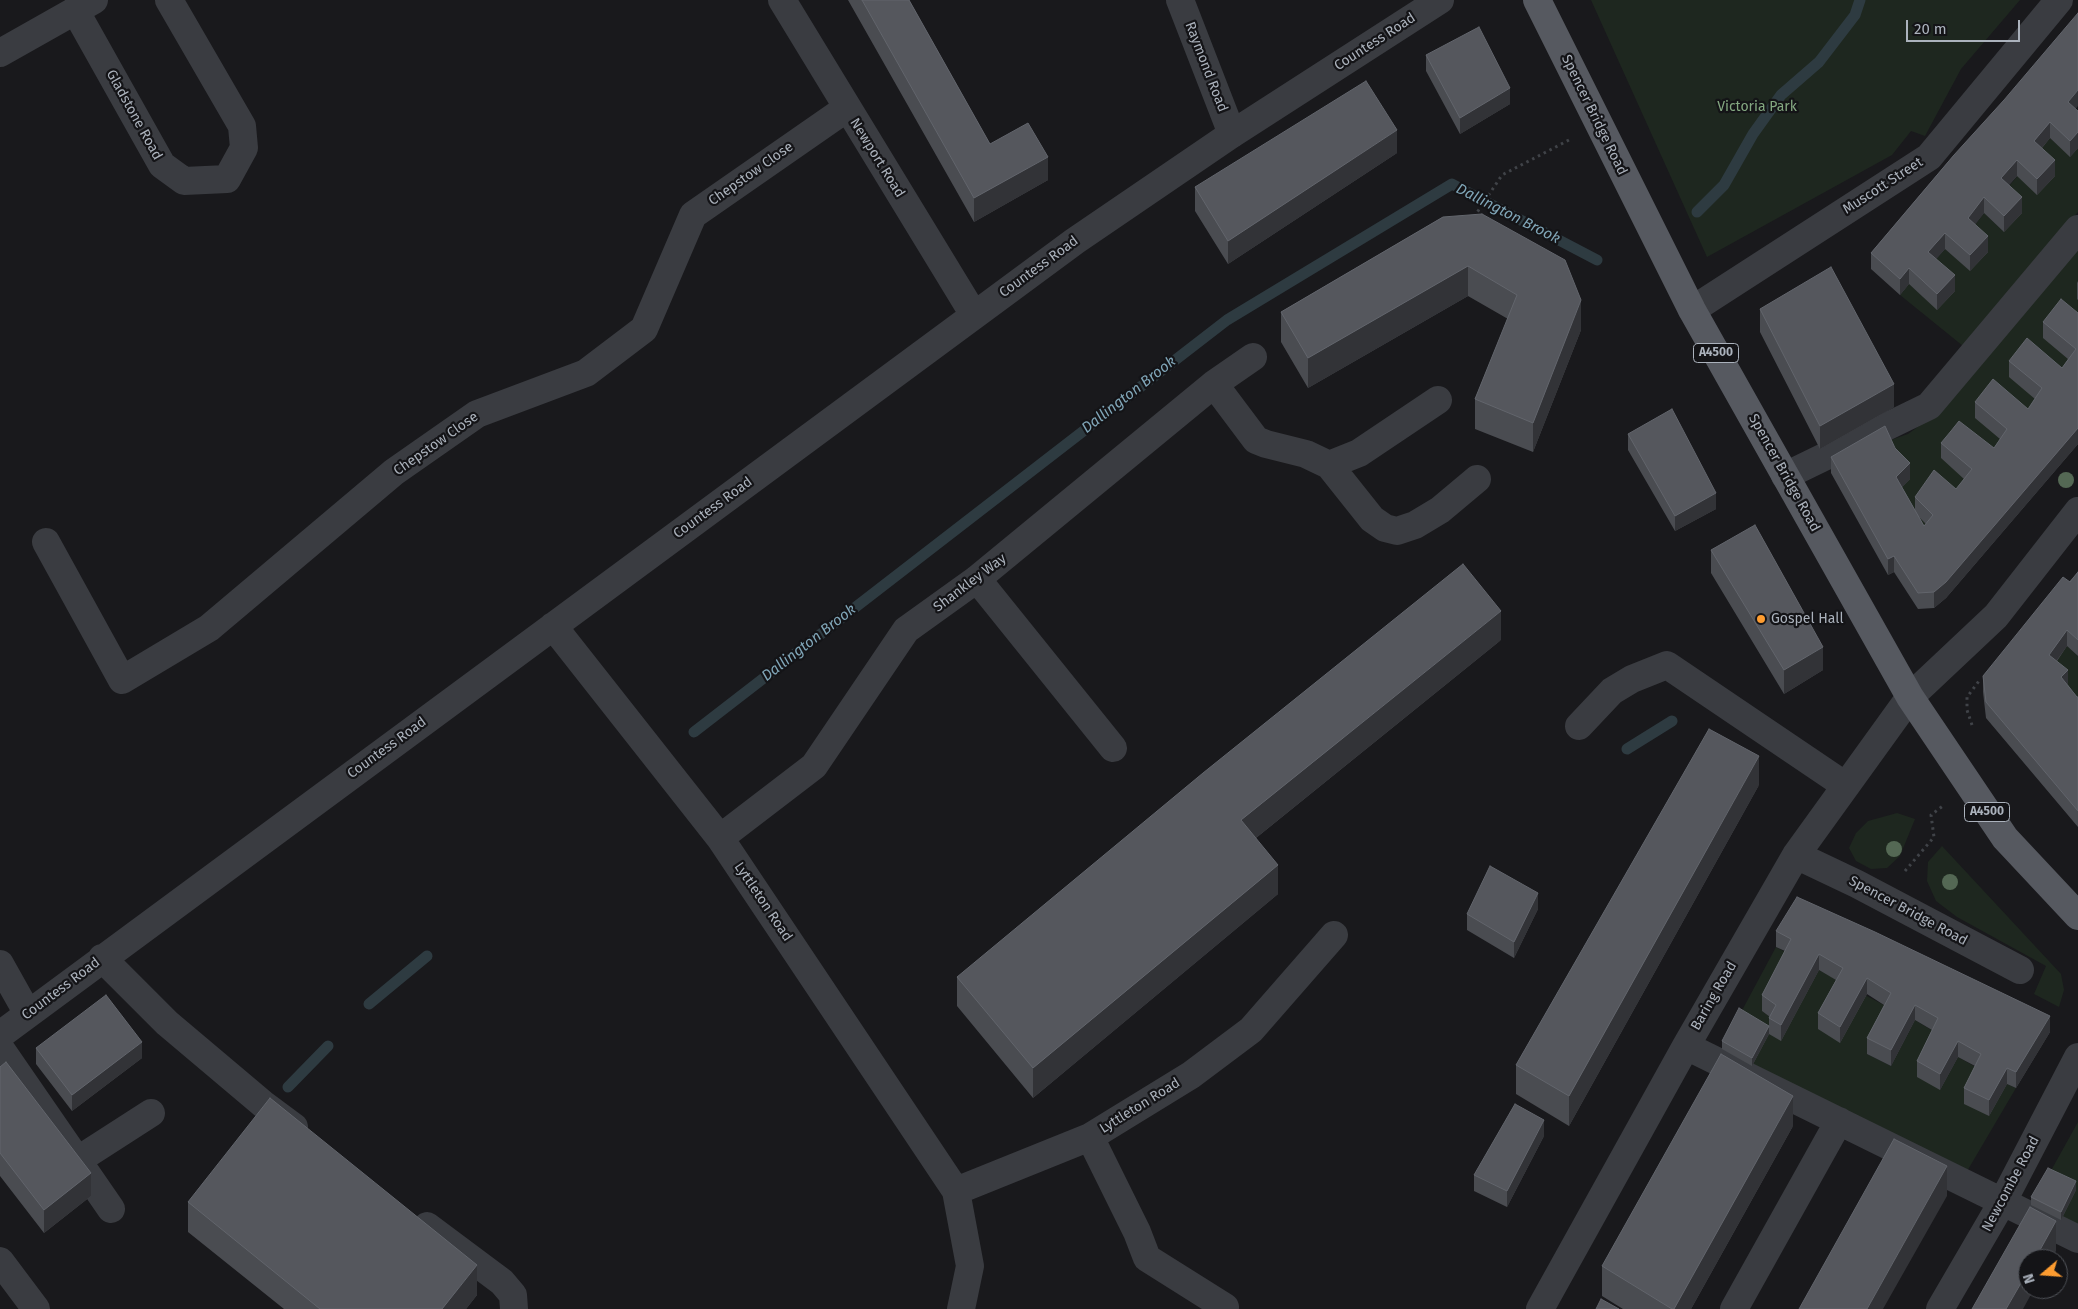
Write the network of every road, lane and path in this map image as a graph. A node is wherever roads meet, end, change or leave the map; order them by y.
1 (169, 0) edge
2 (782, 0) edge
3 (1180, 0) edge
4 (1440, 0) edge
5 (1537, 0) edge
6 (2059, 0) edge
7 (84, 5) edge
8 (0, 53) edge
9 (847, 108) junction
10 (1599, 125) junction
11 (1232, 134) junction
12 (1472, 220) edge
13 (2078, 229) edge
14 (1692, 310) junction
15 (974, 314) junction
16 (1253, 357) dead end
17 (1214, 384) junction
18 (1438, 400) dead end
19 (1329, 465) junction
20 (1785, 476) junction
21 (1477, 479) dead end
22 (2078, 511) edge
23 (46, 542) dead end
24 (977, 579) junction
25 (552, 626) junction
26 (1984, 675) edge
27 (1910, 698) junction
28 (1967, 710) dead end
29 (1579, 726) dead end
30 (1113, 748) dead end
31 (1846, 786) junction
32 (1931, 815) dead end
33 (720, 838) junction
34 (1796, 855) junction
35 (1857, 884) junction
36 (2078, 916) edge
37 (1334, 936) dead end
38 (102, 958) junction
39 (0, 964) edge
40 (2020, 970) dead end
41 (28, 1014) junction
42 (0, 1035) edge
43 (1686, 1046) junction
44 (0, 1048) edge
45 (2078, 1057) edge
46 (151, 1113) dead end
47 (1839, 1121) junction
48 (1090, 1137) junction
49 (317, 1145) edge
50 (78, 1160) junction
51 (956, 1190) junction
52 (2003, 1201) junction
53 (111, 1209) dead end
54 (409, 1213) edge
55 (2078, 1239) edge
56 (0, 1261) edge
57 (1225, 1307) dead end
58 (36, 1309) edge
59 (514, 1309) edge
60 (961, 1309) edge
61 (1540, 1309) edge
62 (1734, 1309) edge
63 (1940, 1309) edge

1 - 7 street, Gladstone Road
2 - 9 street, Newport Road
3 - 11 street, Raymond Road
4 - 11 street, Countess Road
5 - 10 main road, Spencer Bridge Road / A4500
6 - 14 street, Muscott Street
7 - 8 street, Gladstone Road
9 - 15 street, Newport Road
9 - 23 street, Chepstow Close
10 - 12 path
10 - 14 main road, Spencer Bridge Road / A4500
11 - 15 street, Countess Road
13 - 20 street
14 - 20 main road, Spencer Bridge Road / A4500
15 - 25 street, Countess Road
16 - 17 street, Shankley Way
17 - 19 street
17 - 24 street, Shankley Way
18 - 19 street
19 - 21 street
20 - 27 main road, Spencer Bridge Road / A4500
22 - 27 street, Baring Road
24 - 30 street
24 - 33 street, Shankley Way
25 - 33 street, Lyttleton Road
25 - 38 street, Countess Road
26 - 28 path
27 - 31 street, Baring Road
27 - 36 main road, Spencer Bridge Road / A4500
29 - 31 street
31 - 34 street, Baring Road
32 - 35 path
33 - 51 street, Lyttleton Road
34 - 35 street, Spencer Bridge Road
34 - 43 street, Baring Road
35 - 40 street, Spencer Bridge Road
37 - 48 street, Lyttleton Road
38 - 41 street, Countess Road
38 - 49 street
39 - 41 street
41 - 42 street, Countess Road
43 - 47 street
43 - 61 street, Baring Road
44 - 50 street
45 - 52 street, Newcombe Road
46 - 50 street
47 - 52 street
47 - 62 street
48 - 51 street, Lyttleton Road
48 - 57 street, Lyttleton Road
50 - 53 street
51 - 60 street, Lyttleton Road
52 - 55 street
52 - 63 street, Newcombe Road
54 - 59 street
56 - 58 street

